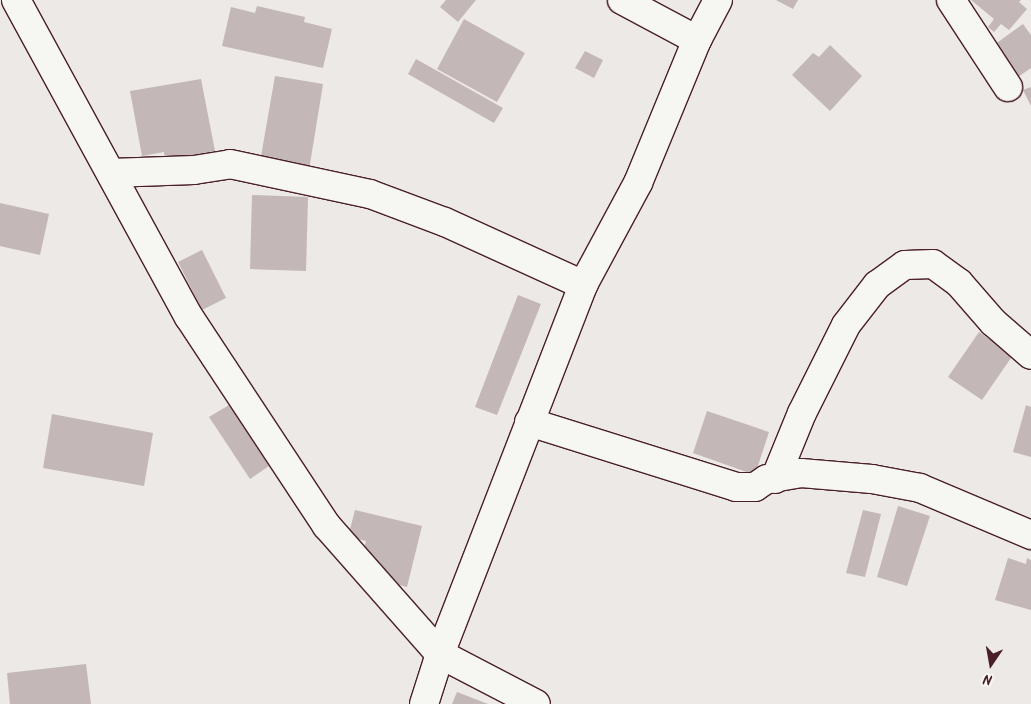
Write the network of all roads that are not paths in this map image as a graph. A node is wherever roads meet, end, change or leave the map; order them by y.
1 (16, 0) edge
2 (622, 0) edge
3 (718, 0) edge
4 (951, 0) edge
5 (697, 40) junction
6 (1008, 87) dead end
7 (111, 173) junction
8 (583, 285) junction
9 (1031, 355) edge
10 (529, 422) junction
11 (775, 479) junction
12 (1031, 535) edge
13 (440, 654) junction
14 (424, 704) edge
15 (536, 704) edge

1 - 7 street
2 - 5 street
3 - 5 street
4 - 6 street
5 - 8 street
7 - 8 street
7 - 13 street
8 - 10 street
9 - 11 street
10 - 11 street
10 - 13 street
11 - 12 street
13 - 14 street
13 - 15 street

